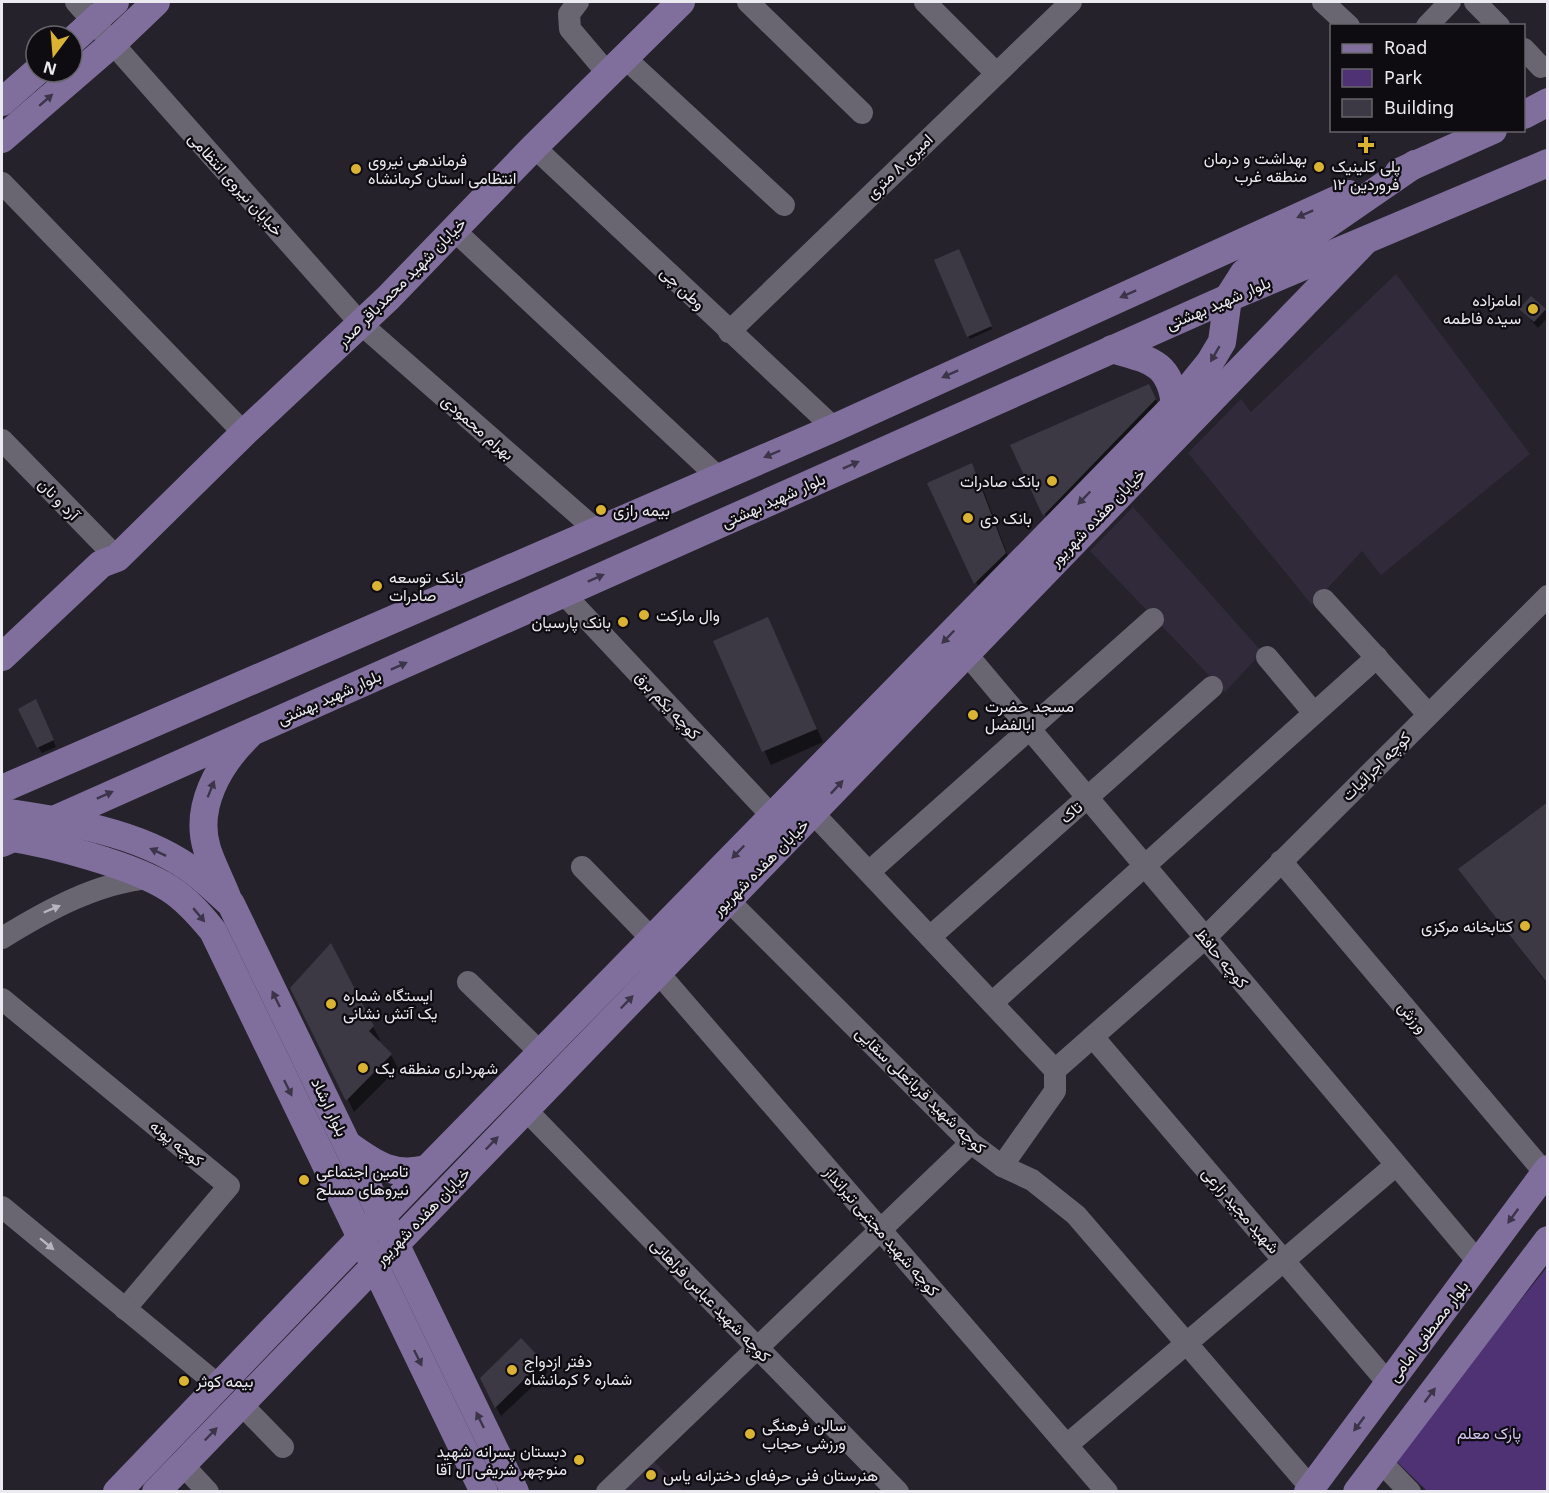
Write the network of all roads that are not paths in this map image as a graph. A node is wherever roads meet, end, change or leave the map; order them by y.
1 (115, 2) edge
2 (156, 2) edge
3 (578, 2) edge
4 (681, 2) edge
5 (748, 2) edge
6 (925, 2) edge
7 (1071, 2) edge
8 (1323, 2) edge
9 (1450, 2) edge
10 (1474, 2) edge
11 (85, 12) edge
12 (1347, 24) edge
13 (1429, 24) edge
14 (1497, 24) edge
15 (112, 44) junction
16 (1525, 51) edge
17 (617, 66) junction
18 (1541, 67) dead end
19 (996, 72) junction
20 (24, 83) edge
21 (2, 102) edge
22 (1548, 102) edge
23 (862, 113) dead end
24 (1525, 114) edge
25 (1477, 133) edge
26 (2, 139) edge
27 (534, 147) junction
28 (1548, 163) edge
29 (1415, 164) junction
30 (2, 183) edge
31 (784, 205) dead end
32 (454, 231) junction
33 (1364, 242) junction
34 (1228, 297) junction
35 (361, 324) junction
36 (729, 332) junction
37 (1112, 349) junction
38 (1174, 405) junction
39 (834, 428) junction
40 (244, 433) junction
41 (2, 440) edge
42 (718, 477) junction
43 (596, 530) junction
44 (117, 558) junction
45 (563, 593) junction
46 (1548, 596) edge
47 (1324, 600) dead end
48 (1153, 619) dead end
49 (965, 652) junction
50 (2, 657) edge
51 (1267, 657) dead end
52 (1377, 657) junction
53 (2, 677) edge
54 (1212, 687) dead end
55 (1314, 713) junction
56 (1428, 714) junction
57 (145, 727) junction
58 (256, 729) junction
59 (1029, 729) junction
60 (162, 770) junction
61 (2, 789) edge
62 (1087, 798) junction
63 (2, 812) edge
64 (813, 813) junction
65 (773, 817) junction
66 (52, 819) junction
67 (5, 839) edge
68 (1281, 861) junction
69 (1145, 866) junction
70 (582, 867) dead end
71 (869, 872) junction
72 (149, 878) junction
73 (727, 899) junction
74 (231, 904) junction
75 (930, 937) junction
76 (2, 938) edge
77 (1205, 938) junction
78 (650, 954) junction
79 (468, 982) dead end
80 (2, 999) edge
81 (993, 1003) junction
82 (1093, 1037) junction
83 (296, 1038) junction
84 (269, 1050) junction
85 (541, 1053) junction
86 (1055, 1070) junction
87 (525, 1109) junction
88 (971, 1143) junction
89 (348, 1145) junction
90 (1396, 1165) junction
91 (1002, 1166) junction
92 (427, 1169) junction
93 (1546, 1171) edge
94 (2, 1207) edge
95 (381, 1216) junction
96 (881, 1230) junction
97 (361, 1238) junction
98 (1548, 1240) edge
99 (394, 1242) junction
100 (1284, 1260) junction
101 (1479, 1263) junction
102 (374, 1266) junction
103 (125, 1309) junction
104 (327, 1314) junction
105 (404, 1327) junction
106 (1186, 1343) junction
107 (757, 1347) junction
108 (1389, 1384) junction
109 (218, 1385) junction
110 (241, 1404) junction
111 (1067, 1445) junction
112 (283, 1447) dead end
113 (1380, 1461) junction
114 (182, 1464) junction
115 (1310, 1490) edge
116 (117, 1491) edge
117 (156, 1491) edge
118 (208, 1491) edge
119 (484, 1491) edge
120 (515, 1491) edge
121 (607, 1491) edge
122 (898, 1491) edge
123 (1107, 1491) edge
124 (1357, 1491) edge
125 (1410, 1491) edge

1 - 11 main road
2 - 15 main road
3 - 17 street
4 - 17 main road, خیابان شهید محمدباقر صدر
5 - 23 street
6 - 19 street
7 - 19 street, امیری ۸ متری
8 - 12 street
9 - 13 street
10 - 14 street
11 - 15 street, خیابان نیروی انتظامی
26 -> 15 main road
15 - 35 street, خیابان نیروی انتظامی
16 - 18 street
17 - 27 main road, خیابان شهید محمدباقر صدر
17 - 31 street
19 - 36 street, امیری ۸ متری
20 - 21 main road
22 - 24 main road
25 - 29 main road
27 - 32 main road, خیابان شهید محمدباقر صدر
27 - 36 street, وطن چی
28 - 33 main road, بلوار شهید بهشتی
29 - 34 main road
29 -> 39 main road
30 - 40 street
32 - 35 main road, خیابان شهید محمدباقر صدر
32 - 42 street
33 - 34 main road, بلوار شهید بهشتی
33 - 49 main road, خیابان هفده شهریور
34 - 37 main road, بلوار شهید بهشتی
34 -> 38 main road, خیابان هفده شهریور
35 - 40 main road, خیابان شهید محمدباقر صدر
35 - 43 street, بهرام محمودی
36 - 39 street, وطن چی
37 - 38 main road
45 -> 37 main road, بلوار شهید بهشتی
38 -> 65 main road, خیابان هفده شهریور
39 -> 42 main road
40 - 44 main road, خیابان شهید محمدباقر صدر
41 - 44 street, آرد و نان
42 - 43 main road
43 - 57 main road
44 - 50 main road, خیابان شهید محمدباقر صدر
44 - 53 main road, خیابان شهید محمدباقر صدر
58 -> 45 main road, بلوار شهید بهشتی
45 - 65 street, کوچه یکم برق
46 - 56 street, کوچه اجرائیات
47 - 52 street
48 - 59 street
49 - 59 street, کوچه حافظ
64 -> 49 main road, خیابان هفده شهریور
51 - 55 street
52 - 55 street
52 - 56 street
54 - 62 street, تاک
55 - 69 street
56 - 68 street, کوچه اجرائیات
57 - 60 main road
57 - 61 main road
58 - 60 main road, بلوار شهید بهشتی
74 -> 58 main road
59 - 62 street, کوچه حافظ
59 - 71 street
66 -> 60 main road, بلوار شهید بهشتی
62 - 69 street, کوچه حافظ
62 - 75 street, تاک
63 - 66 main road, بلوار ارشاد
64 - 71 street
64 - 73 main road, خیابان هفده شهریور
65 -> 78 main road, خیابان هفده شهریور
66 - 67 main road, بلوار شهید بهشتی
74 -> 66 main road, بلوار ارشاد
67 - 72 main road, بلوار ارشاد
68 - 77 street, کوچه اجرائیات
68 - 93 street, ورزش
69 - 77 street, کوچه حافظ
69 - 81 street
70 - 78 street, کوچه شهید مجتبی تیرانداز
71 - 75 street
76 -> 72 street
72 -> 84 main road, بلوار ارشاد
73 - 78 main road, خیابان هفده شهریور
73 - 88 street, کوچه شهید قربانعلی سقایی
83 -> 74 main road, بلوار ارشاد
75 - 81 street
77 - 82 street, کوچه اجرائیات
77 - 90 street, کوچه حافظ
78 - 85 main road, خیابان هفده شهریور
87 -> 78 main road, خیابان هفده شهریور
78 - 96 street, کوچه شهید مجتبی تیرانداز
79 - 85 street
80 - 103 street, کوچه پونه
81 - 86 street
82 - 86 street, کوچه اجرائیات
82 - 100 street, شهید مجید زارعی
83 - 84 main road
83 - 89 main road, بلوار ارشاد
84 -> 97 main road, بلوار ارشاد
85 - 92 main road, خیابان هفده شهریور
86 - 91 street
99 -> 87 main road, خیابان هفده شهریور
87 - 107 street, کوچه شهید عباس فراهانی
88 - 91 street, کوچه شهید قربانعلی سقایی
88 - 96 street
89 - 92 main road
89 - 95 main road, بلوار ارشاد
90 - 100 street
90 - 101 street, کوچه حافظ
91 - 106 street, کوچه شهید قربانعلی سقایی
92 - 95 main road, خیابان هفده شهریور
93 -> 101 main road, بلوار مصطفی امامی
94 -> 103 street
95 - 97 main road, خیابان هفده شهریور
95 - 99 main road, بلوار ارشاد
96 - 107 street
96 - 111 street, کوچه شهید مجتبی تیرانداز
97 - 102 main road, بلوار ارشاد
97 - 109 main road, خیابان هفده شهریور
113 -> 98 main road
99 - 102 main road, خیابان هفده شهریور
120 -> 99 main road, بلوار ارشاد
100 - 106 street
100 - 108 street, شهید مجید زارعی
101 - 108 main road, بلوار مصطفی امامی
102 - 104 main road, خیابان هفده شهریور
102 - 105 main road, بلوار ارشاد
103 - 109 street
104 - 105 main road
104 - 110 main road, خیابان هفده شهریور
105 -> 119 main road, بلوار ارشاد
106 - 111 street
106 - 115 street, کوچه شهید قربانعلی سقایی
107 - 121 street
107 - 122 street, کوچه شهید عباس فراهانی
108 -> 115 main road, بلوار مصطفی امامی
109 - 116 main road, خیابان هفده شهریور
110 - 112 street
114 -> 110 main road, خیابان هفده شهریور
111 - 123 street, کوچه شهید مجتبی تیرانداز
113 - 124 main road
113 - 125 street
114 - 117 main road, خیابان هفده شهریور
114 - 118 street

